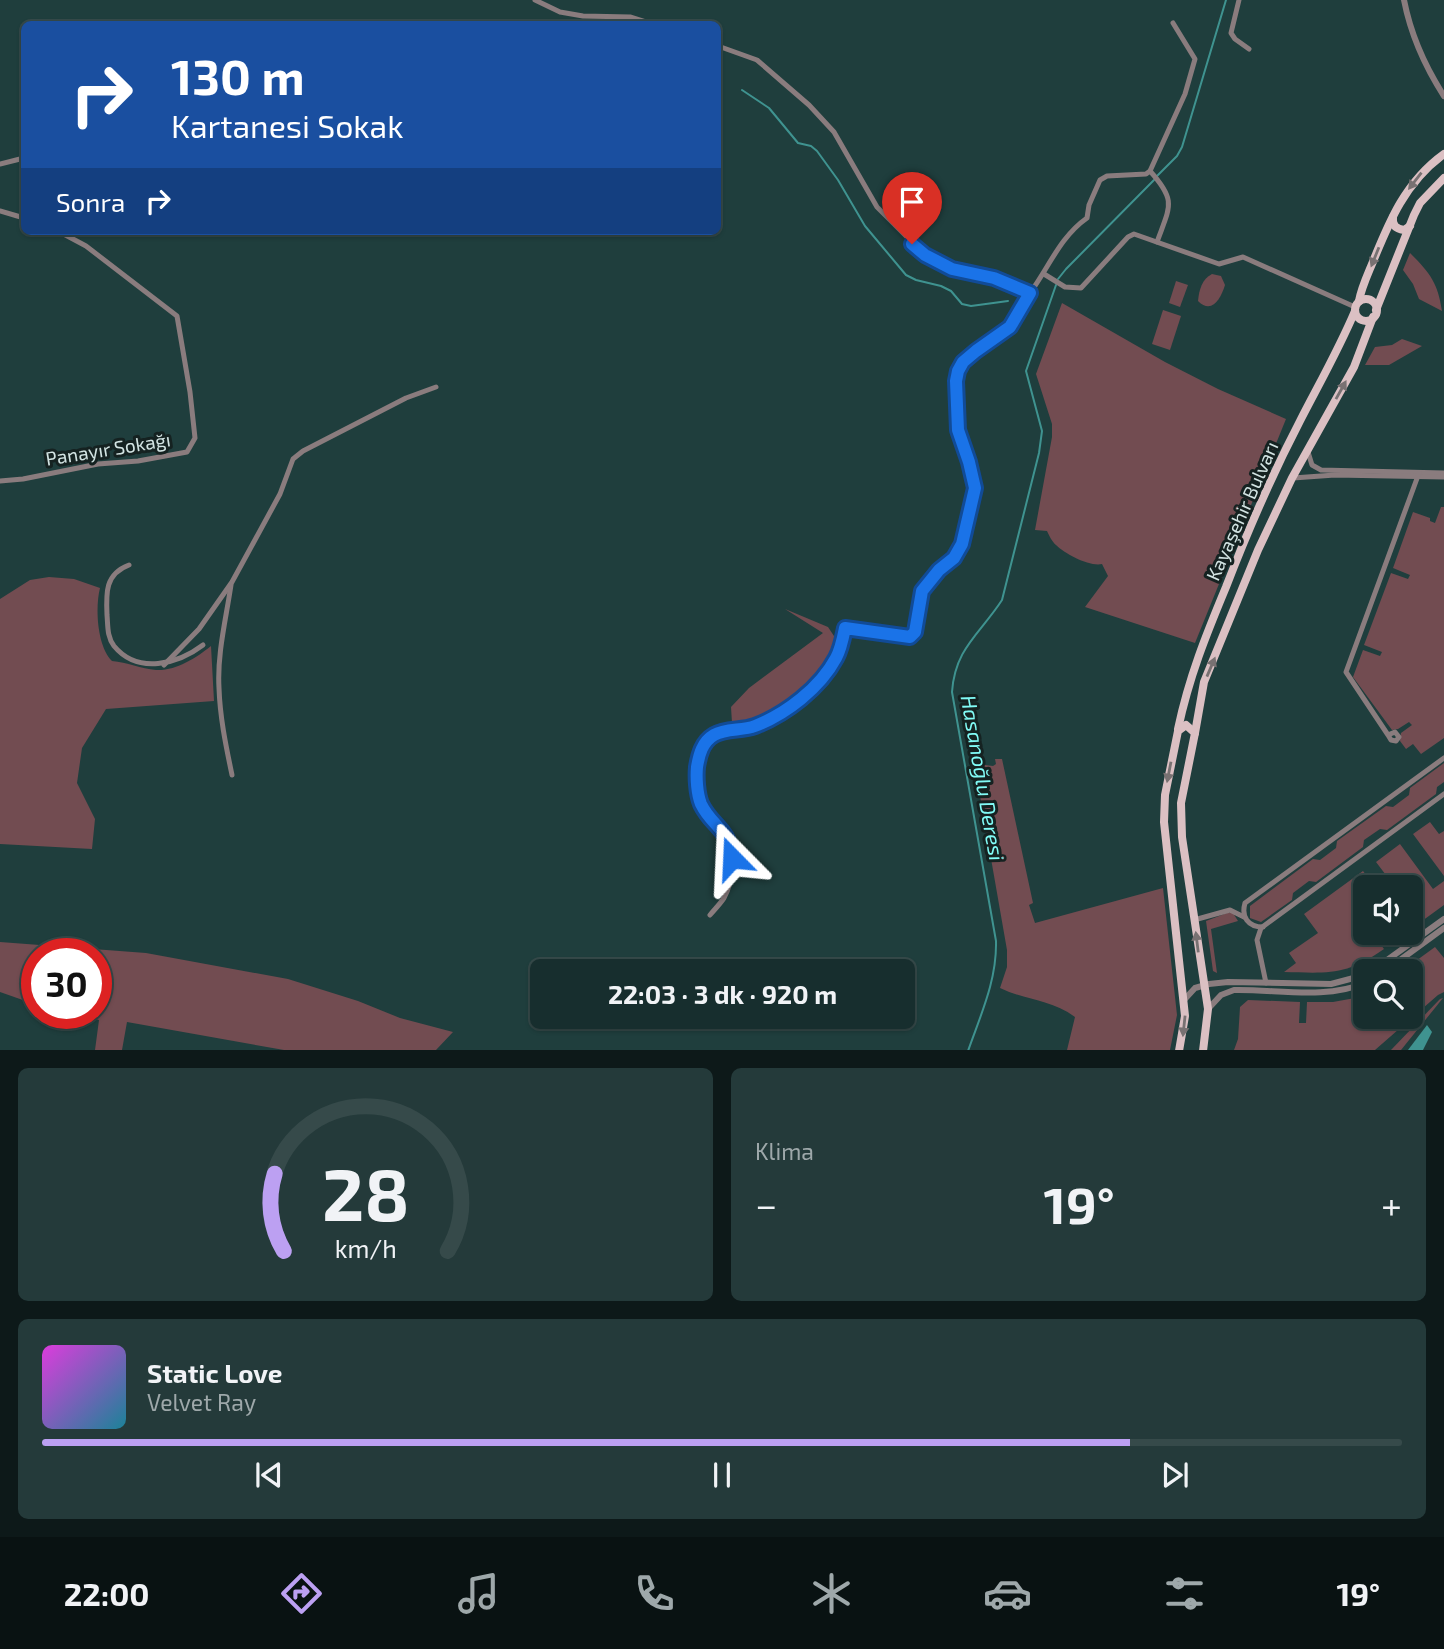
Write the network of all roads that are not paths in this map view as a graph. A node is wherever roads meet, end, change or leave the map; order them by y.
1 (535, 0) edge
2 (1239, 0) edge
3 (1404, 0) edge
4 (583, 16) junction
5 (580, 21) edge
6 (643, 21) edge
7 (1173, 23) dead end
8 (721, 47) edge
9 (1249, 49) dead end
10 (1444, 96) edge
11 (1444, 154) edge
12 (21, 159) edge
13 (0, 164) edge
14 (1154, 176) junction
15 (1444, 178) edge
16 (0, 211) edge
17 (1393, 214) junction
18 (21, 217) edge
19 (1410, 226) junction
20 (65, 235) edge
21 (1157, 242) junction
22 (1044, 274) junction
23 (1030, 293) junction
24 (1356, 306) junction
25 (1375, 314) junction
26 (436, 387) dead end
27 (1307, 449) junction
28 (1419, 475) junction
29 (1444, 475) edge
30 (1292, 478) junction
31 (0, 481) edge
32 (128, 565) dead end
33 (232, 582) junction
34 (204, 645) dead end
35 (164, 665) junction
36 (1178, 731) junction
37 (1195, 733) junction
38 (1388, 735) dead end
39 (1444, 758) edge
40 (232, 775) dead end
41 (1444, 794) edge
42 (710, 915) dead end
43 (1245, 918) junction
44 (1444, 919) edge
45 (1195, 920) junction
46 (1263, 927) junction
47 (1444, 928) edge
48 (1389, 959) edge
49 (1401, 959) edge
50 (1353, 979) edge
51 (1266, 983) junction
52 (1203, 985) junction
53 (1353, 986) edge
54 (1184, 1000) junction
55 (1208, 1009) junction
56 (1179, 1050) edge
57 (1203, 1050) edge

1 - 4 street
2 - 9 street
3 - 10 street
4 - 5 street
4 - 6 street
7 - 14 street
8 - 23 street
11 -> 17 main road, Kayaşehir Bulvarı
12 - 13 street
14 - 21 street
14 - 22 street
15 - 19 main road, Kayaşehir Bulvarı
16 - 18 street
17 - 19 main road
17 -> 24 main road, Kayaşehir Bulvarı
19 - 25 main road, Kayaşehir Bulvarı
20 - 31 street, Panayır Sokağı
21 - 22 street
21 - 24 street
22 - 23 street
23 - 42 street
24 - 25 main road
24 - 25 main road
24 - 36 main road, Kayaşehir Bulvarı
27 -> 25 main road, Kayaşehir Bulvarı
26 - 33 street
27 - 28 street
27 - 30 main road, Kayaşehir Bulvarı
28 - 29 street
28 - 30 street
28 - 38 street
37 -> 30 main road, Kayaşehir Bulvarı
32 - 35 street
33 - 35 street
33 - 40 street
34 - 35 street
36 - 37 main road
36 -> 54 main road, Kayaşehir Bulvarı
37 - 45 main road, Kayaşehir Bulvarı
39 - 43 street
41 - 46 street
43 - 45 street
43 - 46 street
44 - 48 street
52 -> 45 main road, Kayaşehir Bulvarı
46 - 51 street
47 - 49 street
50 - 51 street
51 - 52 street
52 - 54 street
52 - 55 main road, Kayaşehir Bulvarı
53 - 55 street
54 -> 56 main road, Kayaşehir Bulvarı
55 - 57 main road, Kayaşehir Bulvarı

